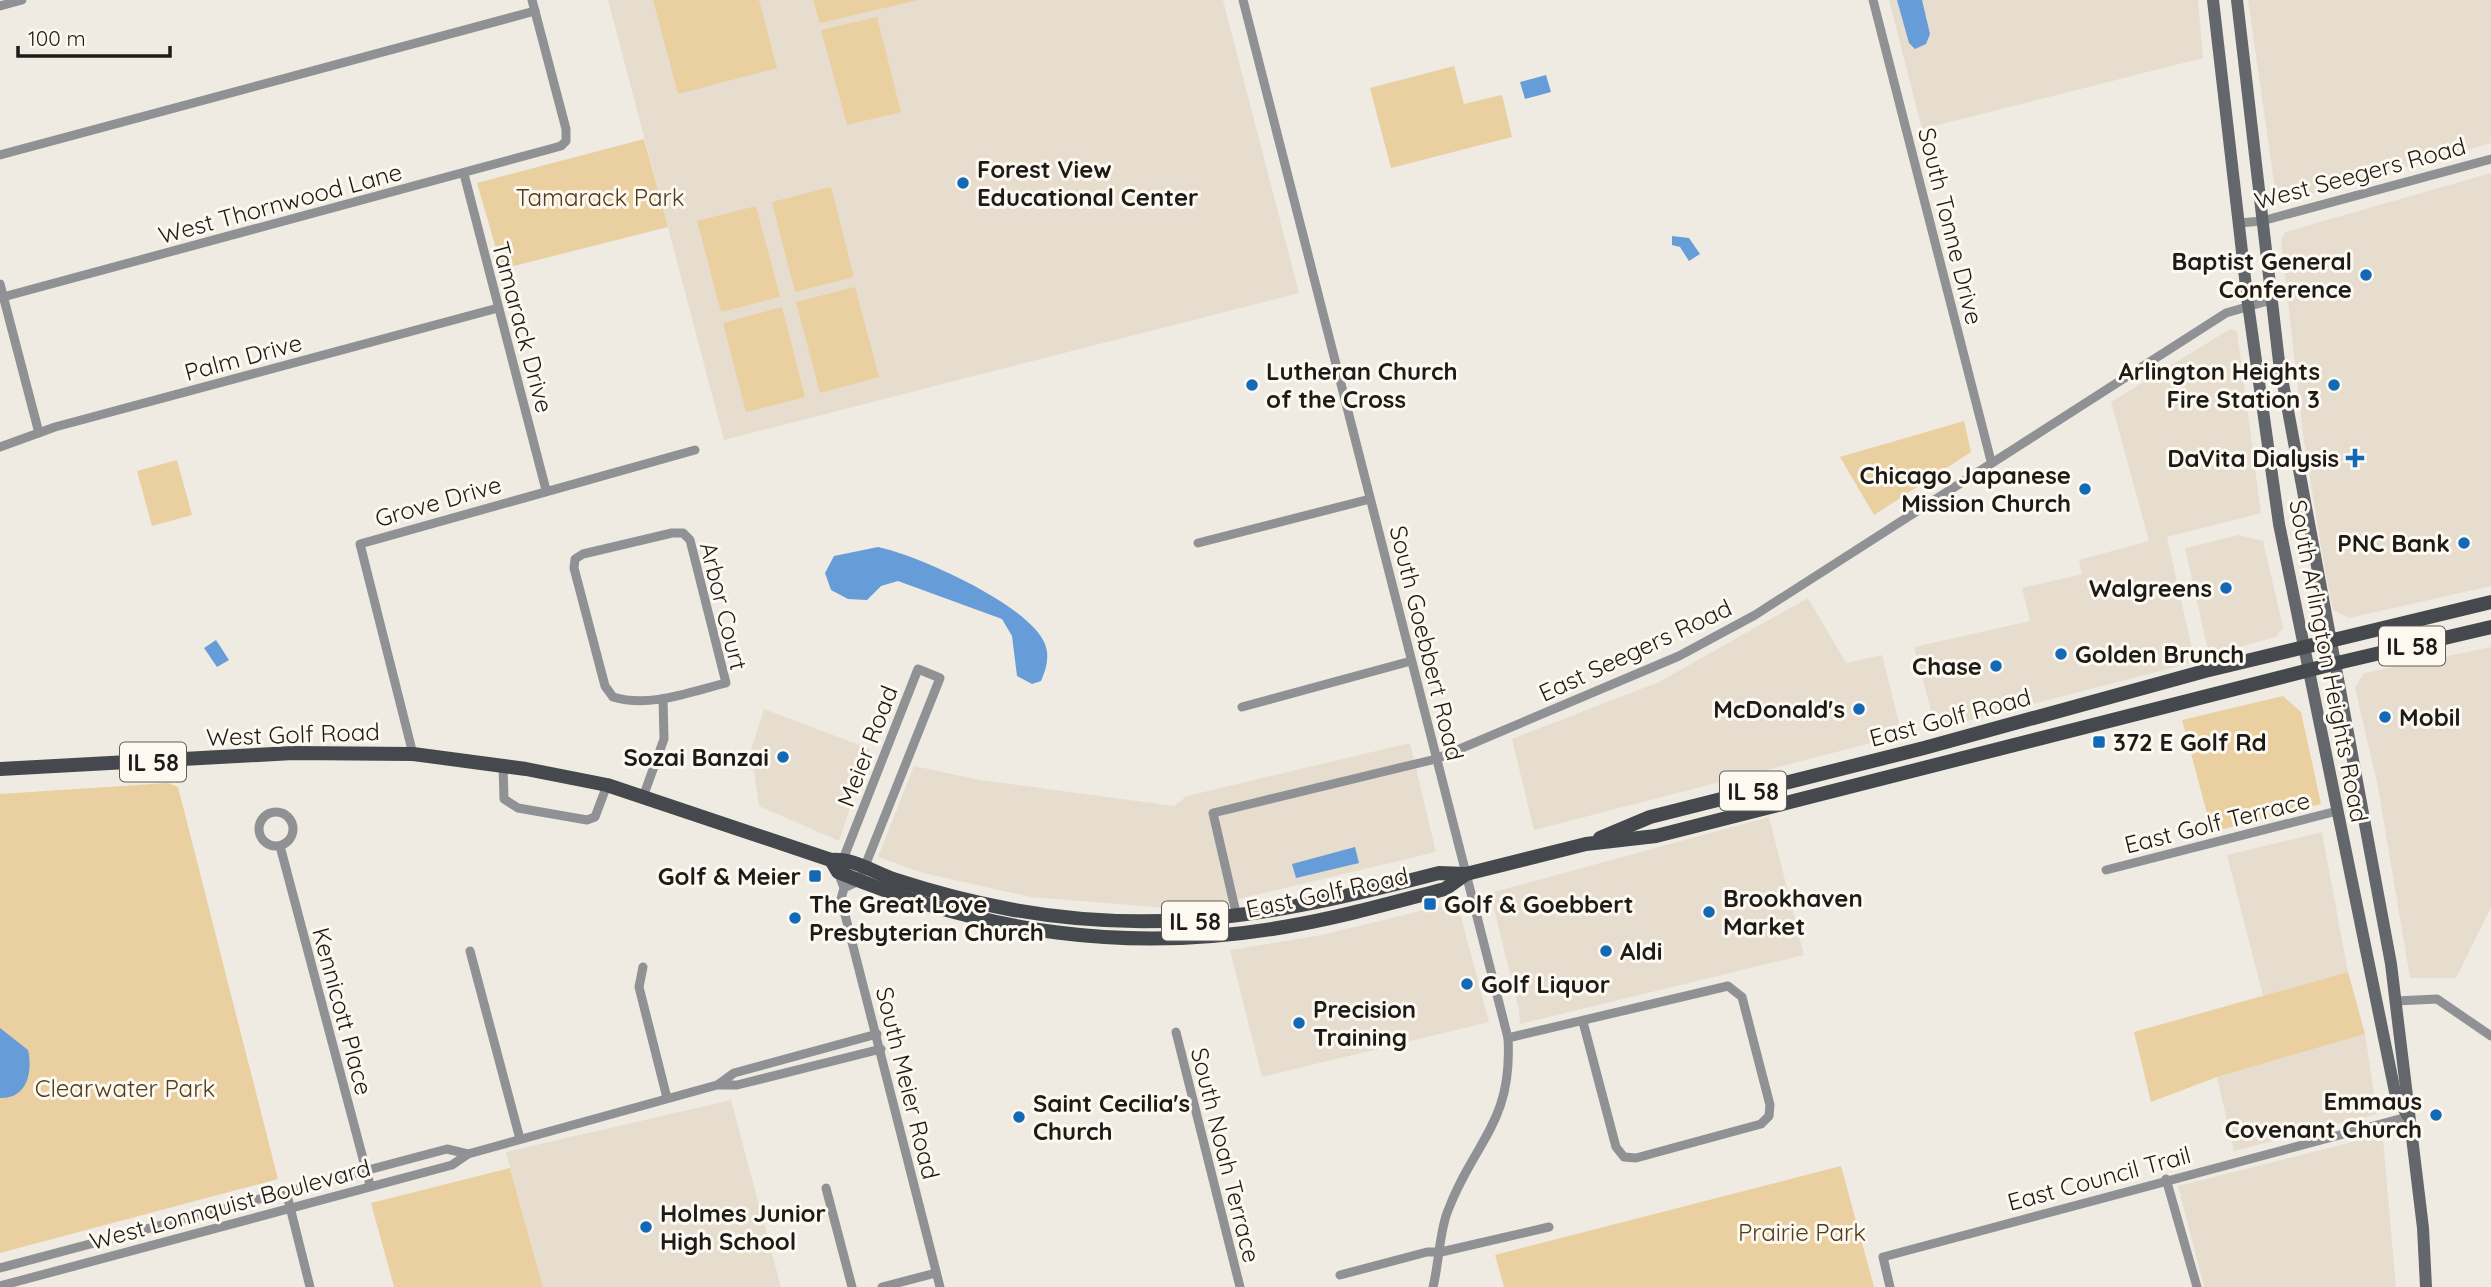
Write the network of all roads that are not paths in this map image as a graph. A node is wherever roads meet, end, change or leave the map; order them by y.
1 (22, 0) edge
2 (532, 0) edge
3 (1242, 0) edge
4 (1873, 0) edge
5 (2213, 0) edge
6 (2237, 0) edge
7 (0, 6) edge
8 (535, 11) junction
9 (0, 155) edge
10 (2491, 159) edge
11 (464, 174) junction
12 (2262, 221) junction
13 (2239, 223) junction
14 (0, 284) edge
15 (3, 297) junction
16 (2271, 300) junction
17 (2248, 304) junction
18 (498, 308) junction
19 (39, 433) junction
20 (0, 447) edge
21 (695, 450) dead end
22 (1991, 461) junction
23 (546, 490) junction
24 (1370, 499) junction
25 (1198, 542) dead end
26 (2491, 602) edge
27 (2491, 627) edge
28 (2328, 641) junction
29 (2304, 647) junction
30 (1411, 661) junction
31 (2333, 664) junction
32 (2309, 671) junction
33 (663, 699) junction
34 (1242, 707) dead end
35 (413, 754) junction
36 (1436, 759) junction
37 (503, 765) junction
38 (1, 766) edge
39 (607, 785) junction
40 (643, 797) junction
41 (2337, 811) junction
42 (785, 843) joint
43 (1586, 844) junction
44 (280, 846) dead end
45 (837, 864) junction
46 (2106, 870) dead end
47 (862, 874) junction
48 (1466, 874) junction
49 (844, 888) junction
50 (1237, 917) junction
51 (470, 951) dead end
52 (643, 967) dead end
53 (2396, 1001) junction
54 (1583, 1022) junction
55 (1176, 1032) dead end
56 (877, 1034) junction
57 (2491, 1036) edge
58 (1508, 1038) junction
59 (881, 1049) junction
60 (717, 1085) junction
61 (667, 1098) junction
62 (2407, 1116) junction
63 (520, 1139) junction
64 (468, 1154) junction
65 (366, 1170) junction
66 (2166, 1179) junction
67 (370, 1185) junction
68 (826, 1188) dead end
69 (286, 1191) junction
70 (289, 1208) junction
71 (1549, 1227) dead end
72 (1441, 1252) junction
73 (0, 1268) edge
74 (936, 1273) junction
75 (1340, 1275) dead end
76 (0, 1286) edge
77 (310, 1287) edge
78 (852, 1287) edge
79 (882, 1287) edge
80 (940, 1287) edge
81 (1240, 1287) edge
82 (1433, 1287) edge
83 (1890, 1287) edge
84 (2197, 1287) edge
85 (2426, 1287) edge

1 - 7 street
2 - 8 street
3 - 24 street, South Goebbert Road
4 - 22 street, South Tonne Drive
5 - 13 main road, South Arlington Heights Road
6 - 12 main road, South Arlington Heights Road
8 - 9 street
8 - 11 street, West Thornwood Lane
10 - 12 street, West Seegers Road
11 - 15 street, West Thornwood Lane
11 - 18 street, Tamarack Drive
12 - 13 street, West Seegers Road
12 - 16 main road, South Arlington Heights Road
13 - 17 main road, South Arlington Heights Road
14 - 15 street
15 - 19 street
16 - 17 street, East Seegers Road
16 - 28 main road, South Arlington Heights Road
17 - 22 street, East Seegers Road
17 - 29 main road, South Arlington Heights Road
18 - 19 street, Palm Drive
18 - 23 street, Tamarack Drive
19 - 20 street, Palm Drive
21 - 23 street, Grove Drive
22 - 36 street, East Seegers Road
23 - 35 street, Grove Drive
24 - 25 street
24 - 30 street, South Goebbert Road
26 - 28 main road, IL 58
27 - 31 main road, IL 58
28 - 29 main road, East Golf Road / IL 58
28 - 31 main road, South Arlington Heights Road
29 - 32 main road, South Arlington Heights Road
29 - 43 main road, East Golf Road / IL 58
30 - 34 street
30 - 36 street, South Goebbert Road
31 - 32 main road, East Golf Road / IL 58
31 - 53 main road, South Arlington Heights Road
32 - 41 main road, South Arlington Heights Road
32 - 43 main road, East Golf Road / IL 58
33 - 33 street, Arbor Court
33 - 40 street
35 - 37 main road, West Golf Road / IL 58
35 - 38 main road, West Golf Road / IL 58
36 - 48 street, South Goebbert Road
36 - 50 street, East Seegers Road
37 - 39 main road, West Golf Road / IL 58
37 - 39 street
39 - 40 main road, West Golf Road / IL 58
40 - 42 main road, West Golf Road / IL 58
41 - 46 street, East Golf Terrace
41 - 62 main road, South Arlington Heights Road
42 - 45 main road, East Golf Road / IL 58
43 - 48 main road, East Golf Road / IL 58
44 - 65 street, Kennicott Place
45 - 47 main road, East Golf Road / IL 58
45 - 47 street, Meier Road
45 - 49 street, South Meier Road
47 - 48 main road, East Golf Road / IL 58
47 - 49 street
47 - 50 main road, East Golf Road / IL 58
48 - 50 main road, East Golf Road / IL 58
48 - 58 street, South Goebbert Road
49 - 56 street, South Meier Road
51 - 63 street
52 - 61 street
53 - 57 street
53 - 62 main road, South Arlington Heights Road
54 - 54 street
54 - 58 street
55 - 81 street, South Noah Terrace
56 - 59 street, South Meier Road
56 - 60 street, West Lonnquist Boulevard
58 - 72 street, South Goebbert Road
59 - 60 street, West Lonnquist Boulevard
59 - 74 street, South Meier Road
60 - 61 street, West Lonnquist Boulevard
61 - 63 street, West Lonnquist Boulevard
62 - 66 street, East Council Trail
62 - 85 main road, South Arlington Heights Road
63 - 64 street, West Lonnquist Boulevard
64 - 65 street, West Lonnquist Boulevard
64 - 67 street, West Lonnquist Boulevard
65 - 67 street, Kennicott Place
65 - 69 street, West Lonnquist Boulevard
66 - 83 street, East Council Trail
66 - 84 street
67 - 70 street, West Lonnquist Boulevard
68 - 78 street
69 - 70 street
69 - 73 street, West Lonnquist Boulevard
70 - 76 street, West Lonnquist Boulevard
70 - 77 street
71 - 72 street
72 - 75 street
72 - 82 street, South Goebbert Road
74 - 79 street
74 - 80 street, South Meier Road

